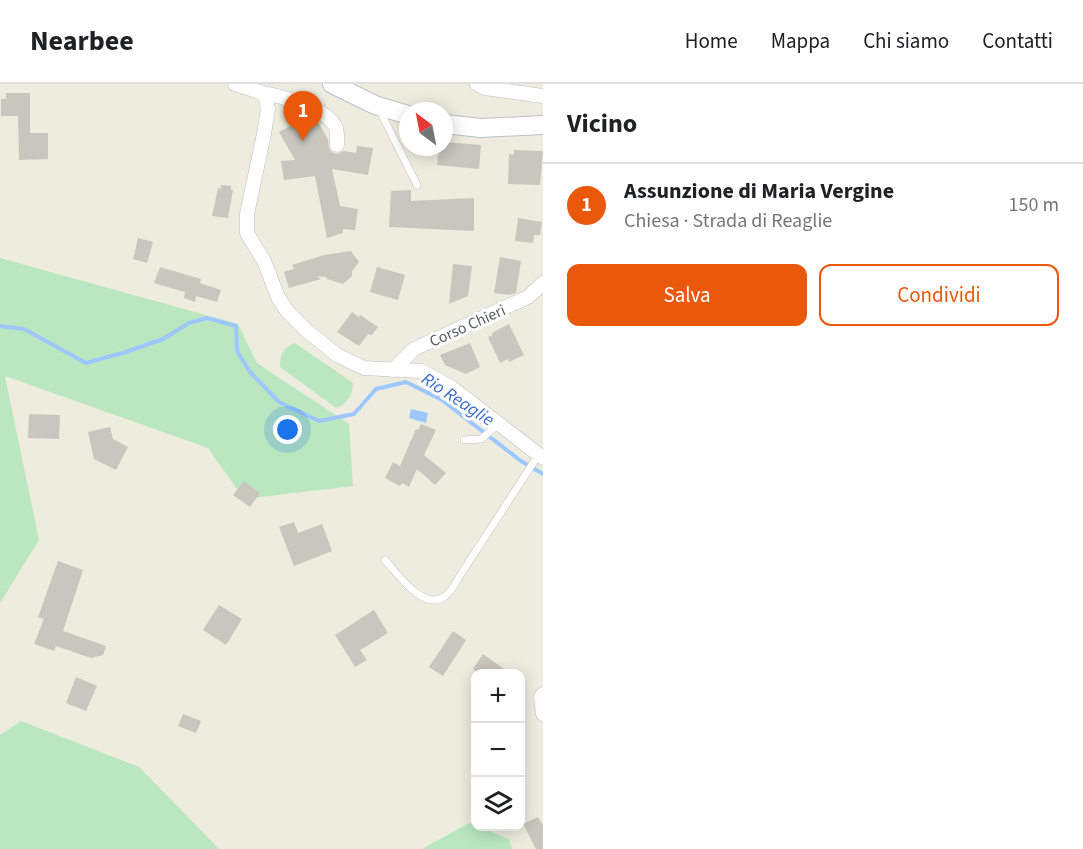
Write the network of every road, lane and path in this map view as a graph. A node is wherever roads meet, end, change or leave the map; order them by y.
1 (235, 84) edge
2 (332, 84) edge
3 (477, 84) edge
4 (260, 92) junction
5 (543, 96) edge
6 (378, 106) junction
7 (399, 112) edge
8 (453, 125) edge
9 (543, 125) edge
10 (337, 145) dead end
11 (417, 185) dead end
12 (543, 283) edge
13 (393, 370) junction
14 (496, 427) junction
15 (464, 440) dead end
16 (538, 458) edge
17 (385, 560) dead end
18 (543, 694) edge
19 (543, 714) edge

1 - 4 street
2 - 6 main road
3 - 5 street
4 - 10 street
4 - 13 street
6 - 7 main road
6 - 11 lane
8 - 9 main road
12 - 13 street, Corso Chieri
13 - 14 street
14 - 15 lane
14 - 16 street
16 - 17 lane
18 - 19 street

